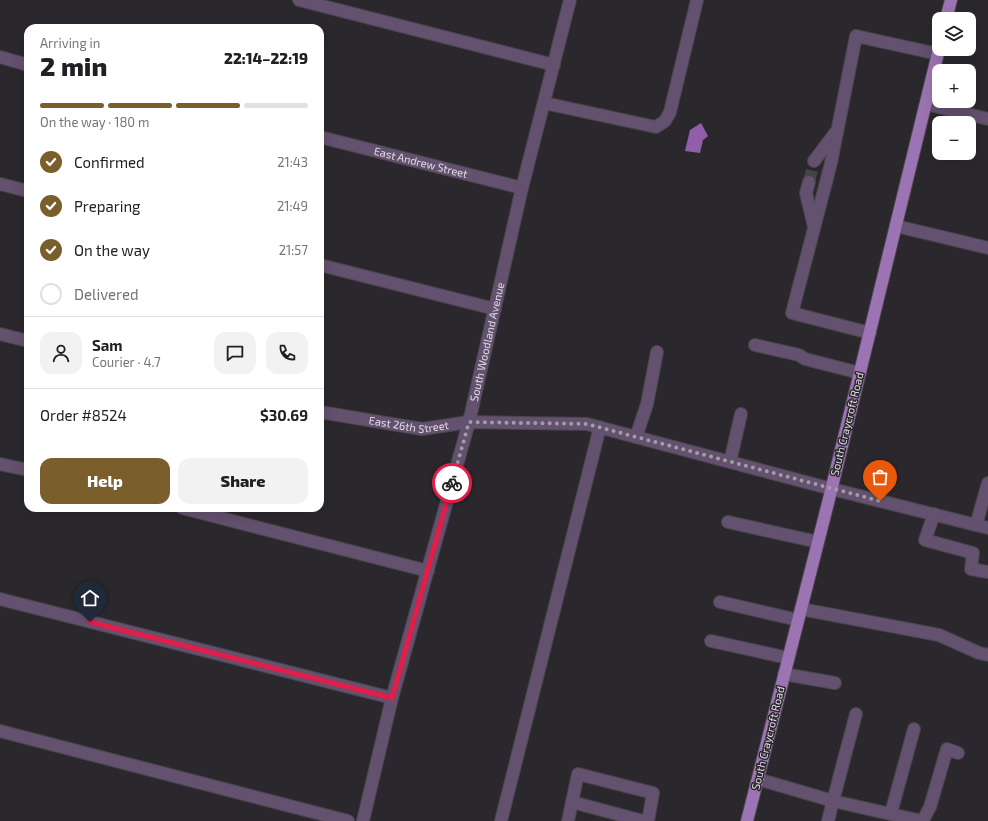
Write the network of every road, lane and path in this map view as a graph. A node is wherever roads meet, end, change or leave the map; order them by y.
1 (299, 0) edge
2 (570, 0) edge
3 (697, 0) edge
4 (951, 0) edge
5 (948, 12) edge
6 (932, 50) edge
7 (937, 56) edge
8 (0, 57) edge
9 (24, 64) edge
10 (554, 65) junction
11 (544, 103) junction
12 (926, 104) junction
13 (988, 119) edge
14 (838, 129) junction
15 (324, 138) edge
16 (814, 161) tunnel mouth
17 (809, 182) tunnel mouth
18 (0, 184) edge
19 (522, 188) junction
20 (24, 190) edge
21 (896, 226) junction
22 (815, 228) junction
23 (988, 248) edge
24 (324, 266) edge
25 (495, 309) junction
26 (870, 333) junction
27 (0, 334) edge
28 (24, 340) edge
29 (755, 345) dead end
30 (658, 352) dead end
31 (860, 373) junction
32 (324, 413) edge
33 (741, 414) dead end
34 (469, 422) junction
35 (600, 427) junction
36 (636, 436) junction
37 (730, 462) junction
38 (0, 464) edge
39 (24, 469) edge
40 (988, 483) edge
41 (832, 488) junction
42 (198, 512) edge
43 (934, 514) junction
44 (728, 522) dead end
45 (982, 527) edge
46 (818, 542) junction
47 (428, 571) junction
48 (988, 572) edge
49 (0, 599) edge
50 (720, 602) dead end
51 (800, 615) junction
52 (711, 641) dead end
53 (988, 655) edge
54 (788, 658) junction
55 (784, 674) junction
56 (836, 683) dead end
57 (392, 698) junction
58 (856, 714) dead end
59 (914, 729) dead end
60 (0, 731) edge
61 (958, 753) dead end
62 (758, 779) junction
63 (833, 801) junction
64 (572, 802) junction
65 (891, 813) junction
66 (348, 821) edge
67 (363, 821) edge
68 (501, 821) edge
69 (568, 821) edge
70 (643, 821) edge
71 (648, 821) edge
72 (747, 821) edge
73 (828, 821) edge
74 (922, 821) edge

1 - 10 street
2 - 10 street, South Woodland Avenue
3 - 11 street
4 - 5 main road
6 - 14 street
7 - 12 main road, South Craycroft Road
8 - 9 street
10 - 11 street, South Woodland Avenue
11 - 19 street, South Woodland Avenue
12 - 13 street
12 - 21 main road, South Craycroft Road
14 - 16 street
14 - 22 street
15 - 19 street, East Andrew Street
17 - 22 street
18 - 20 street
19 - 25 street, South Woodland Avenue
21 - 23 street
21 - 26 main road, South Craycroft Road
22 - 26 street
24 - 25 street
25 - 34 street, South Woodland Avenue
26 - 31 main road, South Craycroft Road
27 - 28 street
29 - 31 street
30 - 36 street
31 - 41 main road, South Craycroft Road
32 - 34 street, East 26th Street
33 - 37 street
34 - 35 street, East 26th Street
34 - 47 street, South Woodland Avenue
35 - 36 street, East 26th Street
35 - 68 street
36 - 37 street, East 26th Street
37 - 41 street, East 26th Street
38 - 39 street
40 - 45 street
41 - 43 street, East 26th Street
41 - 46 main road, South Craycroft Road
42 - 47 street
43 - 45 street, East 26th Street
43 - 48 street
44 - 46 street
46 - 51 main road, South Craycroft Road
47 - 57 street, South Woodland Avenue
49 - 57 street
50 - 51 street
51 - 53 street
51 - 54 main road, South Craycroft Road
52 - 54 street
54 - 55 main road, South Craycroft Road
55 - 56 street
55 - 62 main road, South Craycroft Road
57 - 67 street, South Woodland Avenue
58 - 63 street
59 - 65 street
60 - 66 street
61 - 74 street
62 - 63 street
62 - 72 main road, South Craycroft Road
63 - 65 street
63 - 73 street
64 - 69 street
64 - 70 street
64 - 71 street
65 - 74 street

